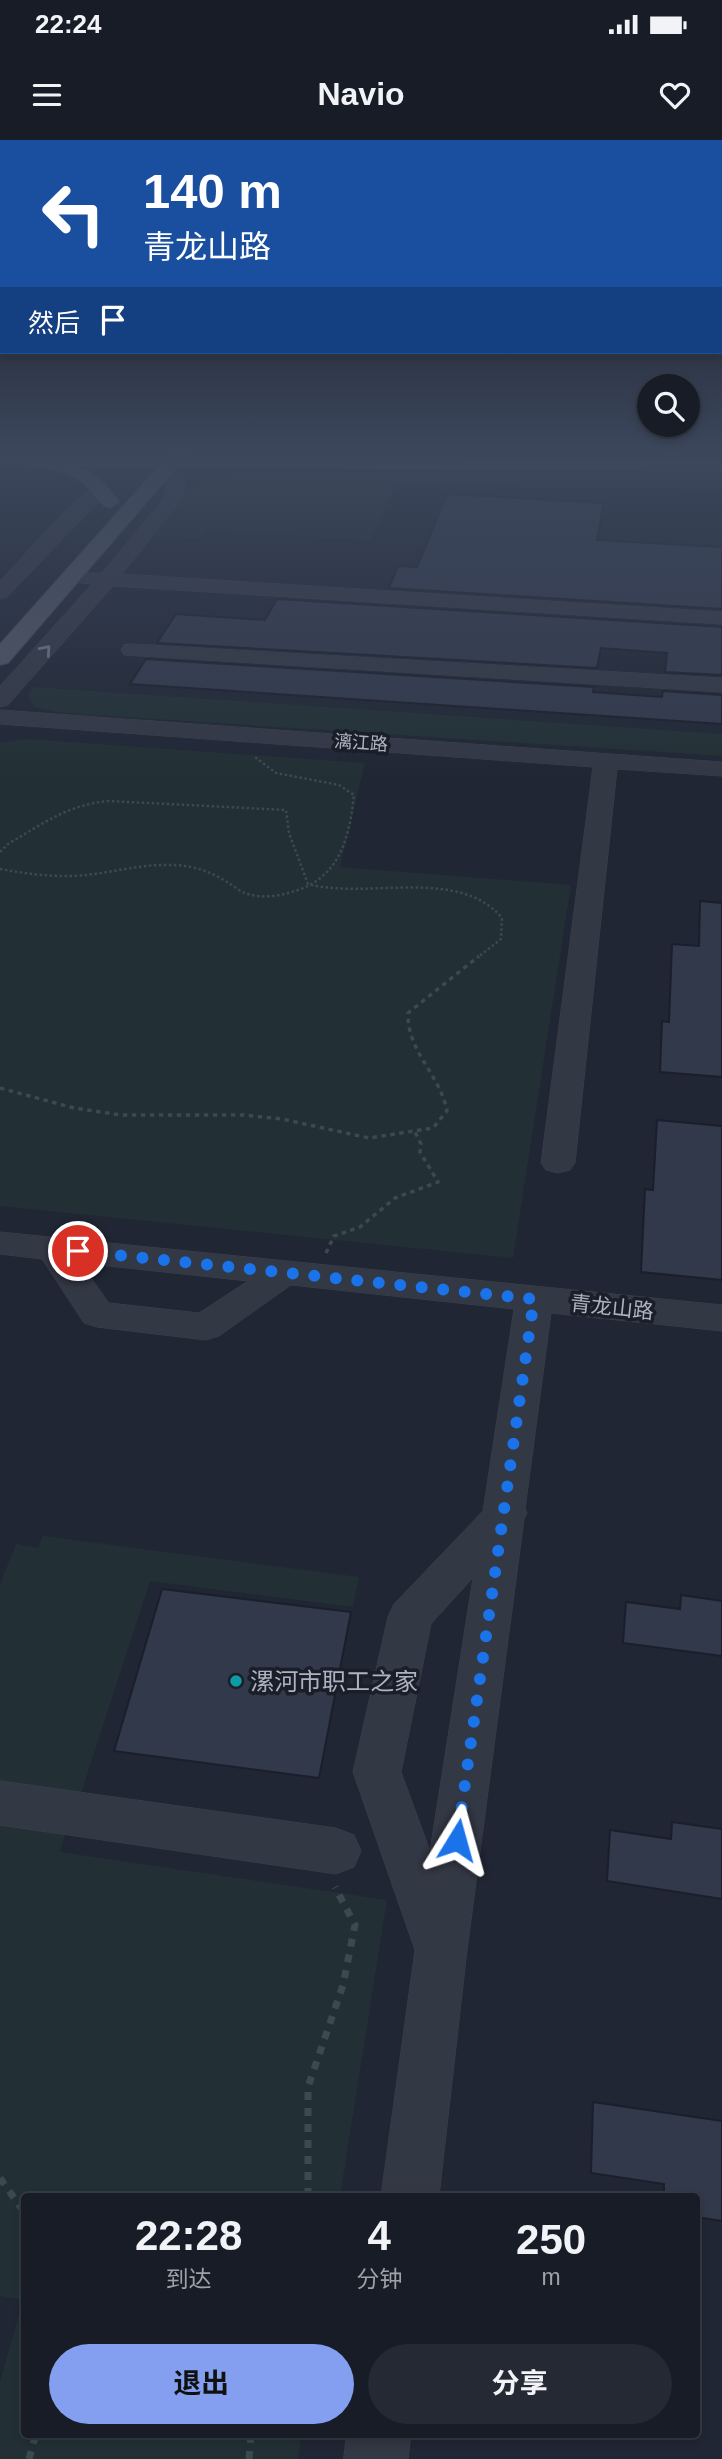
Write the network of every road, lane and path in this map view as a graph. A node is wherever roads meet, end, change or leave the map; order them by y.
1 (31, 561) edge
2 (54, 561) edge
3 (85, 561) edge
4 (122, 561) edge
5 (21, 573) junction
6 (43, 575) junction
7 (71, 577) junction
8 (107, 579) junction
9 (0, 593) edge
10 (9, 612) dead end
11 (722, 618) edge
12 (132, 650) dead end
13 (0, 658) edge
14 (722, 685) edge
15 (0, 700) edge
16 (0, 716) edge
17 (0, 726) edge
18 (248, 743) junction
19 (606, 764) junction
20 (722, 769) edge
21 (722, 775) edge
22 (0, 852) edge
23 (0, 869) edge
24 (307, 884) junction
25 (0, 1088) edge
26 (415, 1132) junction
27 (558, 1163) dead end
28 (0, 1243) edge
29 (52, 1249) junction
30 (300, 1275) junction
31 (534, 1299) junction
32 (722, 1318) edge
33 (506, 1513) junction
34 (0, 1803) edge
35 (325, 1849) joint
36 (441, 1950) junction
37 (0, 2178) edge
38 (308, 2193) edge
39 (410, 2193) edge
40 (21, 2207) edge
41 (35, 2438) edge
42 (251, 2438) edge
43 (379, 2438) edge
44 (29, 2459) edge
45 (248, 2459) edge
46 (376, 2459) edge

1 - 5 street
2 - 6 main road
3 - 7 main road
4 - 8 street
5 - 6 street
5 - 9 street
6 - 7 main road
6 - 10 main road
7 - 8 street
7 - 13 main road
8 - 11 street
15 -> 8 street
12 - 14 street
16 - 19 street, 漓江路
17 - 18 street, 漓江路
18 - 19 street, 漓江路
18 - 24 path
19 - 20 street, 漓江路
19 - 21 street, 漓江路
19 - 27 street
22 - 24 path
23 - 24 path
24 - 26 path
25 - 26 path
26 - 30 path
28 - 29 street, 青龙山路
29 - 30 street, 青龙山路
29 - 30 street
30 - 31 street, 青龙山路
31 - 32 street, 青龙山路
31 - 33 street
33 - 36 street
33 - 36 street
34 - 35 street
35 - 38 path
36 - 39 street
37 - 40 path
41 - 44 path
42 - 45 path
43 - 46 street

